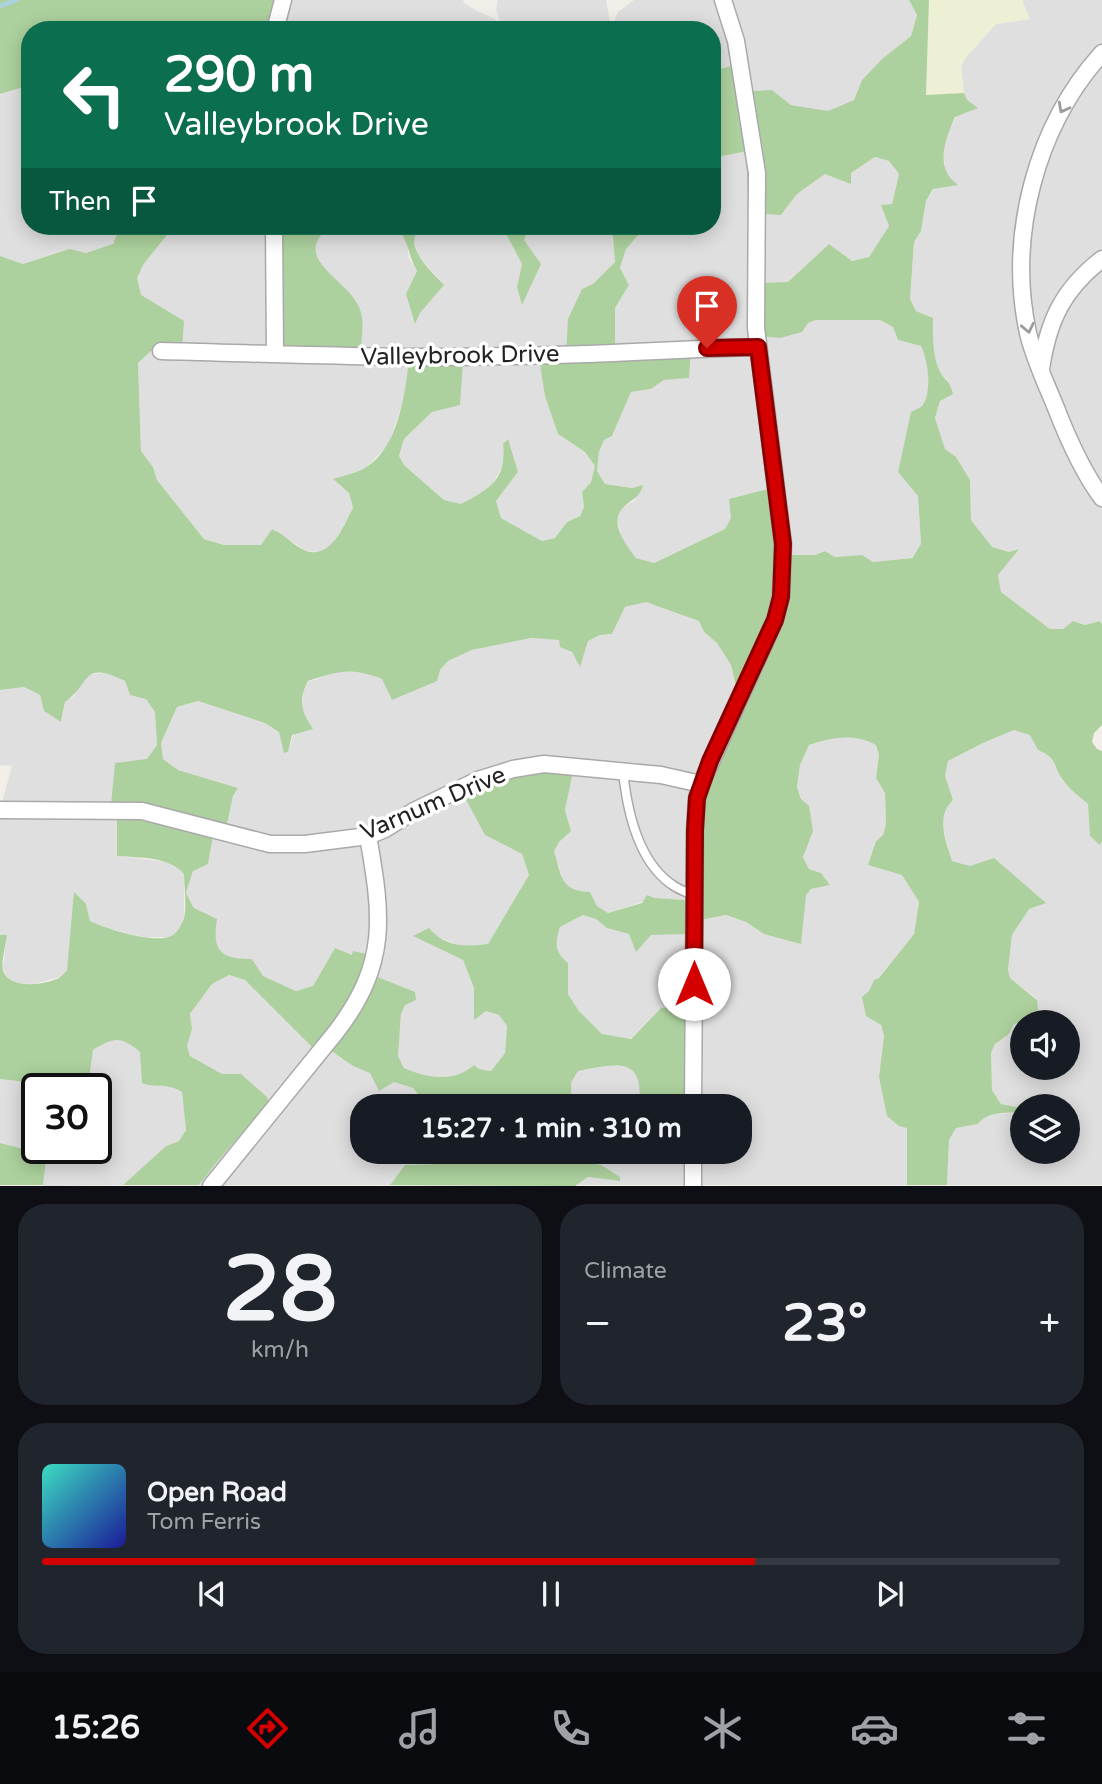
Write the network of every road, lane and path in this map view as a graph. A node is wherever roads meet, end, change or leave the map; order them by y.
1 (283, 0) edge
2 (723, 0) edge
3 (277, 21) edge
4 (1102, 53) edge
5 (274, 235) edge
6 (1102, 259) edge
7 (758, 347) junction
8 (161, 351) dead end
9 (275, 354) junction
10 (1041, 371) junction
11 (1102, 498) edge
12 (623, 771) junction
13 (701, 784) junction
14 (0, 810) edge
15 (368, 836) junction
16 (694, 895) junction
17 (693, 1094) edge
18 (693, 1164) edge
19 (211, 1185) edge
20 (692, 1185) edge

1 - 3 street
2 - 7 street
4 -> 10 street
5 - 9 street
6 - 10 street
7 - 9 street, Valleybrook Drive
7 - 13 street
8 - 9 street, Valleybrook Drive
10 - 11 street
12 - 13 street, Varnum Drive
12 - 15 street, Varnum Drive
12 - 16 lane
13 - 16 street
14 - 15 street, Varnum Drive
15 - 19 street
16 - 17 street
18 - 20 street

